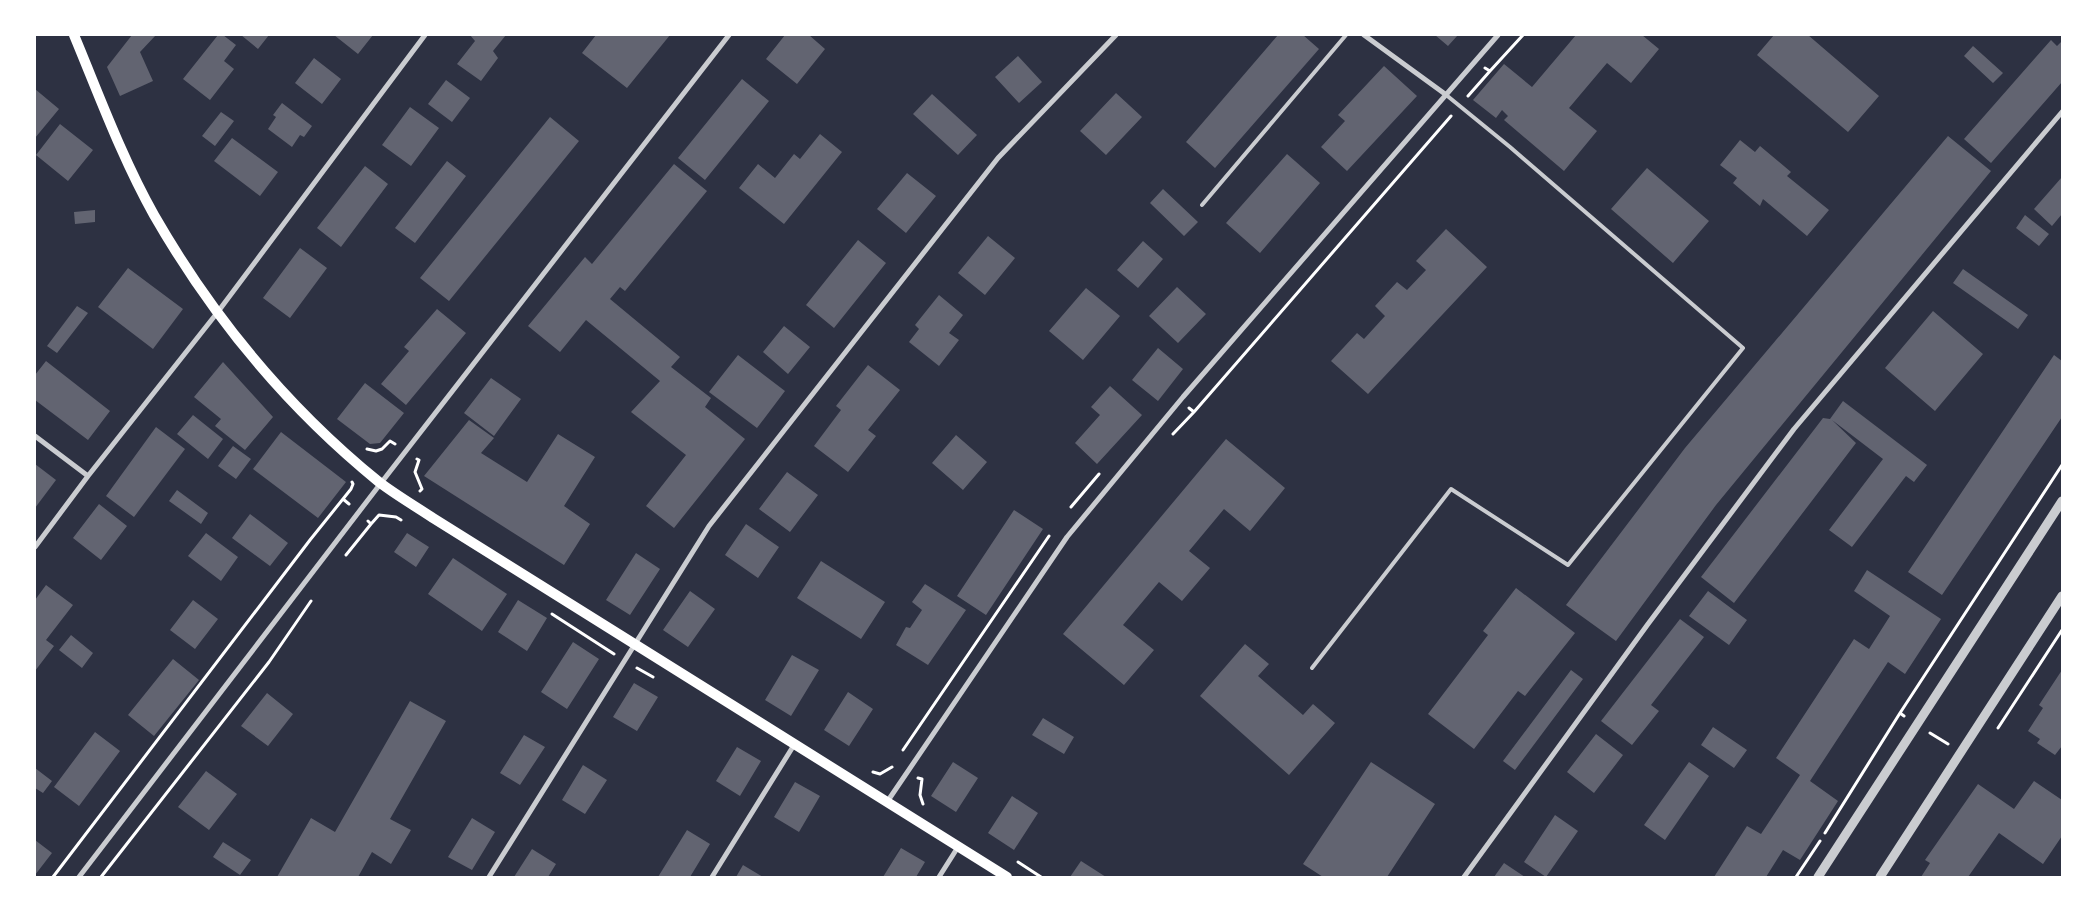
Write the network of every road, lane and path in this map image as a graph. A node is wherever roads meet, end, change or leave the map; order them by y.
1 (74, 35) edge
2 (425, 35) edge
3 (729, 35) edge
4 (1116, 35) edge
5 (1346, 35) edge
6 (1364, 35) edge
7 (1498, 35) edge
8 (1522, 35) edge
9 (1475, 60) junction
10 (1490, 71) junction
11 (1445, 94) junction
12 (1459, 106) junction
13 (2062, 112) edge
14 (1202, 205) dead end
15 (217, 313) junction
16 (1180, 401) junction
17 (1194, 412) junction
18 (35, 436) edge
19 (1167, 441) dead end
20 (406, 451) junction
21 (353, 460) junction
22 (2062, 465) edge
23 (88, 476) junction
24 (381, 483) junction
25 (343, 499) dead end
26 (2062, 501) edge
27 (413, 505) junction
28 (358, 513) junction
29 (371, 524) junction
30 (35, 548) edge
31 (340, 562) dead end
32 (2062, 596) edge
33 (311, 600) dead end
34 (2062, 630) edge
35 (636, 644) junction
36 (1312, 668) dead end
37 (1900, 713) junction
38 (1907, 718) dead end
39 (1996, 730) dead end
40 (1928, 731) dead end
41 (794, 745) junction
42 (1951, 746) dead end
43 (927, 771) dead end
44 (922, 780) dead end
45 (886, 803) junction
46 (958, 847) junction
47 (53, 877) edge
48 (78, 877) edge
49 (101, 877) edge
50 (489, 877) edge
51 (712, 877) edge
52 (939, 877) edge
53 (1006, 877) edge
54 (1464, 877) edge
55 (1796, 877) edge
56 (1818, 877) edge
57 (1880, 877) edge

1 - 15 main road
2 - 15 street
3 - 20 street
4 - 35 street
5 - 14 lane
6 - 11 street
7 - 9 street
8 - 10 path
9 - 10 path
9 - 11 street
10 - 12 path
11 - 12 lane
11 - 16 street
12 - 17 path
12 - 36 lane
13 - 54 street
15 - 21 main road
15 - 23 street
16 - 17 path
16 - 45 street
17 - 19 path
18 - 23 street
20 - 21 path
20 - 24 street
20 - 27 path
21 - 24 main road
22 - 37 path
23 - 30 street
24 - 27 main road
24 - 28 street
25 - 47 path
26 - 56 street
27 - 29 path
27 - 35 main road
28 - 29 path
28 - 48 street
29 - 31 path
32 - 57 street
33 - 49 path
34 - 39 path
35 - 41 main road
35 - 50 street
37 - 38 path
37 - 55 path
40 - 42 path
41 - 45 main road
41 - 51 street
43 - 44 path
45 - 46 main road
46 - 52 street
46 - 53 main road

